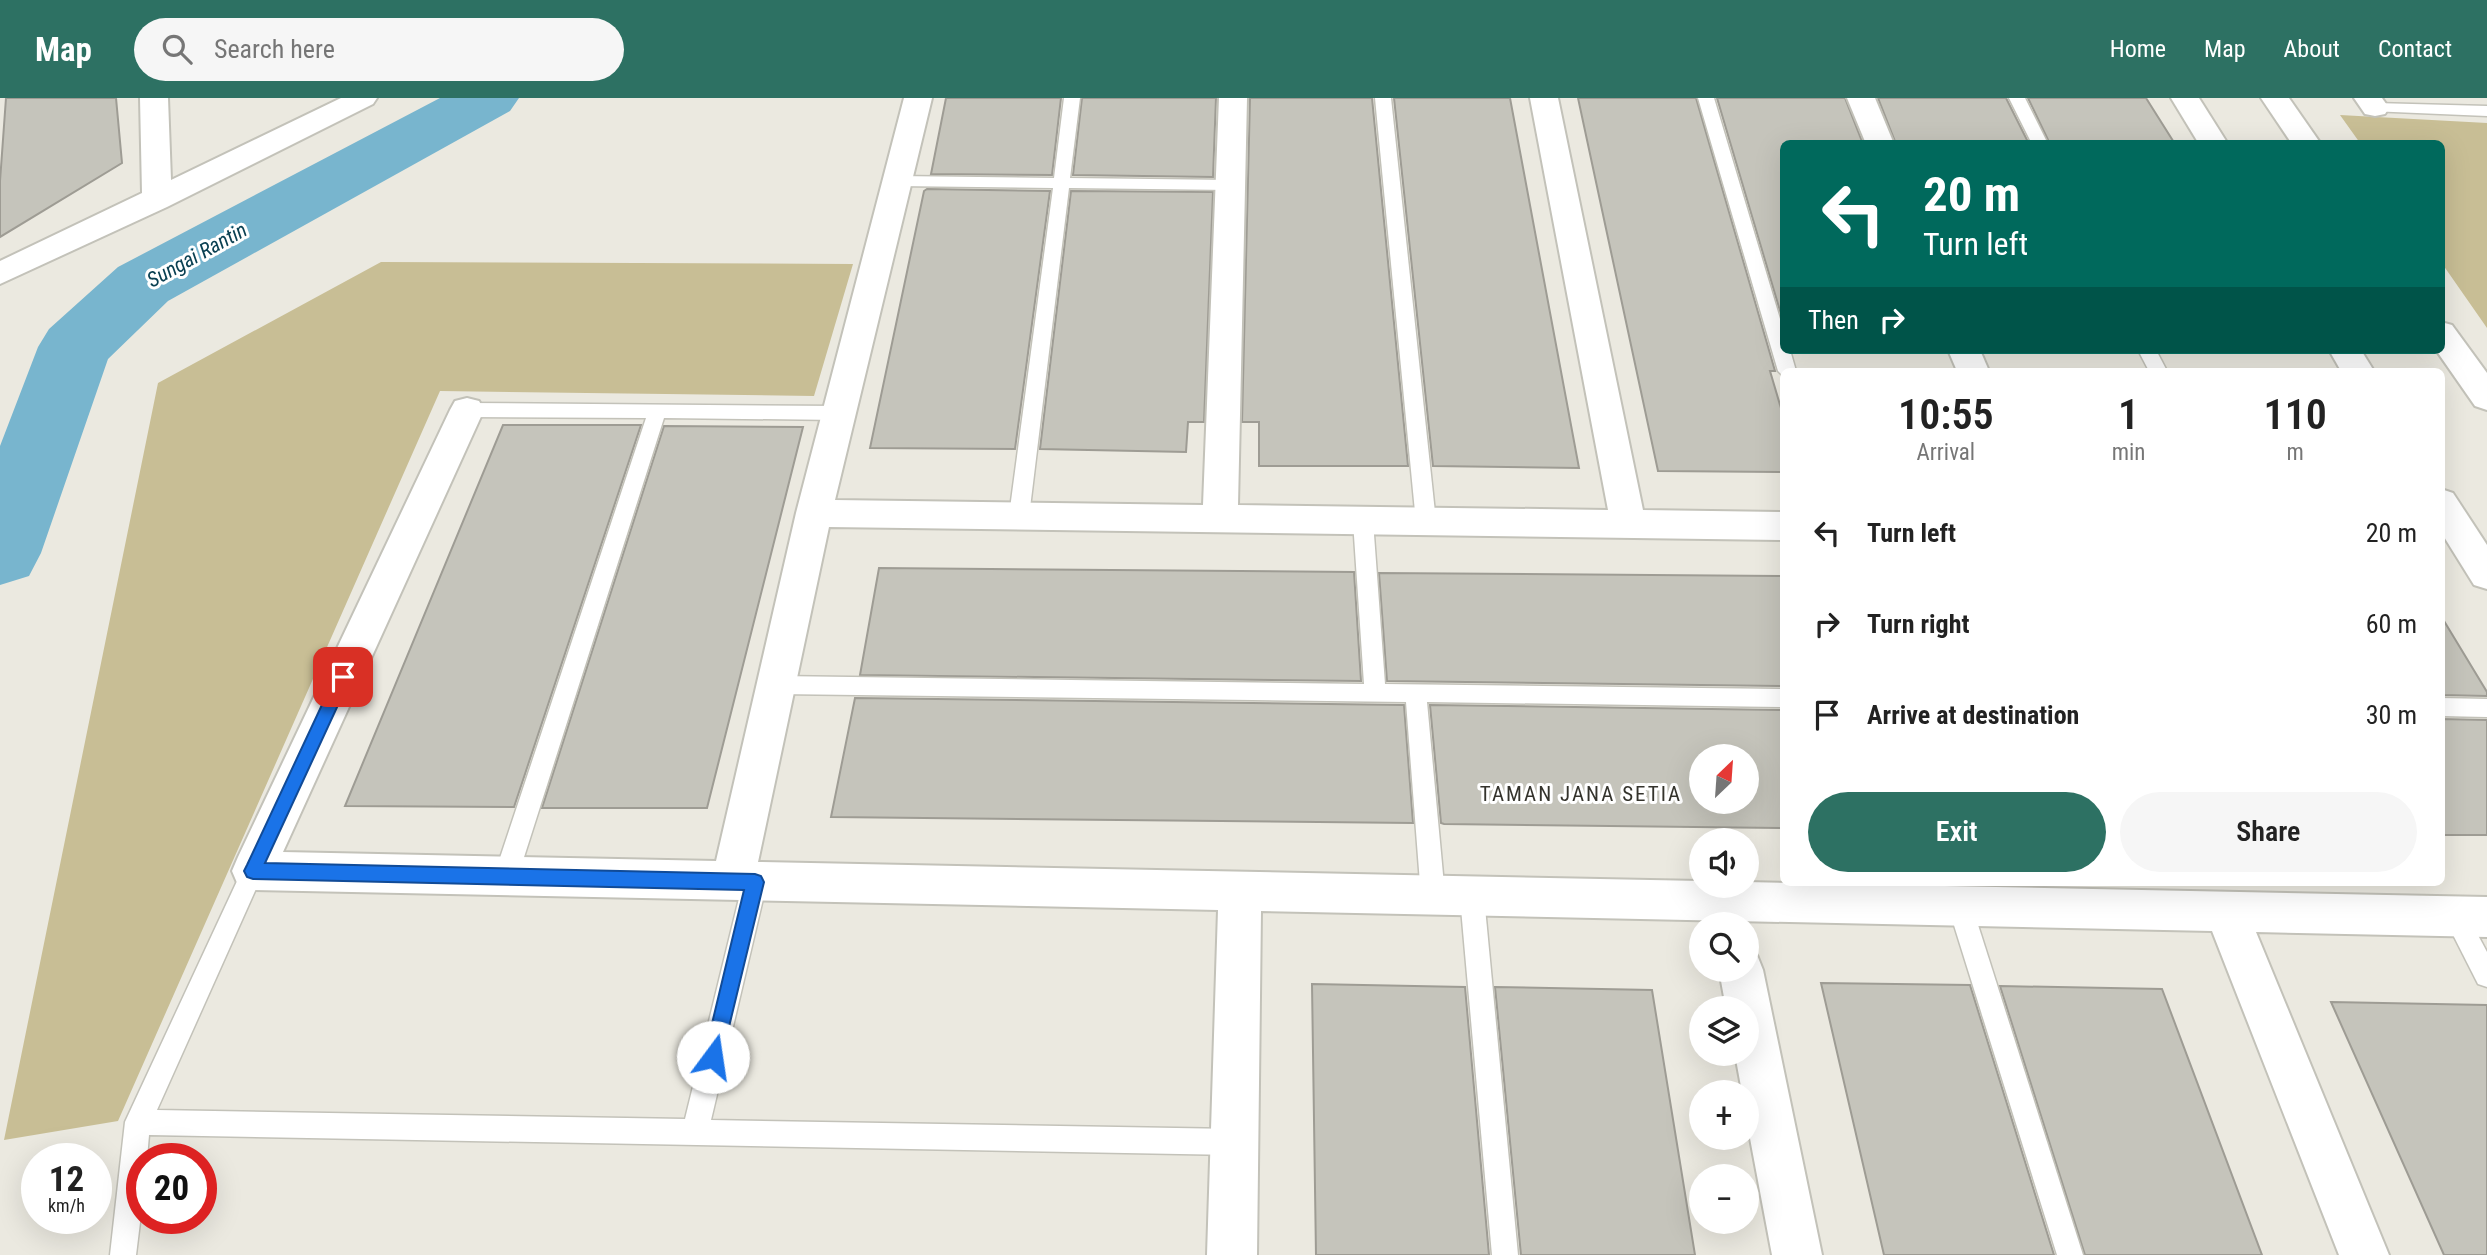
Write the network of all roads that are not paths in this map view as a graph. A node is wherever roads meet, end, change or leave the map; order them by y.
1 (154, 98) edge
2 (918, 98) edge
3 (1072, 98) edge
4 (1233, 98) edge
5 (1383, 98) edge
6 (1544, 98) edge
7 (1706, 98) edge
8 (1861, 98) edge
9 (2017, 98) edge
10 (2185, 98) edge
11 (2275, 98) edge
12 (352, 101) edge
13 (2372, 103) edge
14 (2487, 111) edge
15 (1878, 140) edge
16 (2038, 140) edge
17 (2211, 140) edge
18 (2304, 140) edge
19 (897, 181) junction
20 (1061, 183) junction
21 (1230, 185) junction
22 (157, 200) junction
23 (0, 274) edge
24 (2445, 340) edge
25 (1780, 347) edge
26 (2487, 398) edge
27 (467, 410) joint
28 (657, 412) junction
29 (839, 413) junction
30 (2445, 508) edge
31 (814, 513) junction
32 (1019, 516) junction
33 (1220, 519) junction
34 (1363, 521) junction
35 (1426, 522) junction
36 (1628, 524) junction
37 (1780, 526) edge
38 (2464, 539) edge
39 (2487, 575) edge
40 (777, 685) junction
41 (1374, 691) junction
42 (1416, 692) junction
43 (1780, 698) edge
44 (2445, 707) edge
45 (2487, 708) edge
46 (253, 871) junction
47 (506, 876) junction
48 (744, 882) junction
49 (1240, 892) junction
50 (1453, 896) junction
51 (2072, 896) edge
52 (1959, 906) junction
53 (1714, 912) edge
54 (1759, 912) edge
55 (2226, 912) junction
56 (2472, 917) edge
57 (2487, 976) edge
58 (1743, 982) edge
59 (138, 1122) junction
60 (695, 1132) junction
61 (1234, 1142) junction
62 (123, 1255) edge
63 (1232, 1255) edge
64 (1505, 1255) edge
65 (1797, 1255) edge
66 (2070, 1255) edge
67 (2364, 1255) edge

1 - 22 street
2 - 19 street
3 - 20 lane
4 - 21 street
5 - 35 lane
6 - 36 street
7 - 25 lane
8 - 15 street
9 - 16 lane
10 - 17 street
11 - 18 street
12 - 22 street
13 - 14 lane
19 - 20 lane
19 - 29 street
20 - 21 lane
20 - 32 lane
21 - 33 street
22 - 23 street
24 - 26 street
27 - 28 lane
27 - 46 street
28 - 29 lane
28 - 47 lane
29 - 31 street
30 - 38 street
31 - 32 street
31 - 40 street
32 - 33 street
33 - 34 street
34 - 35 street
34 - 41 lane
35 - 36 street
36 - 37 street
38 - 39 street
40 - 41 lane
40 - 48 street
41 - 42 lane
42 - 43 lane
42 - 50 lane
44 - 45 lane
46 - 47 street
46 - 59 lane
47 - 48 street
48 - 49 street
48 - 60 lane
49 - 50 street
49 - 61 street
50 - 53 street
50 - 64 lane
51 - 52 street
51 - 55 street
52 - 54 street
52 - 66 lane
55 - 56 street
55 - 67 street
56 - 57 lane
58 - 65 street
59 - 60 lane
59 - 62 lane
60 - 61 lane
61 - 63 street

